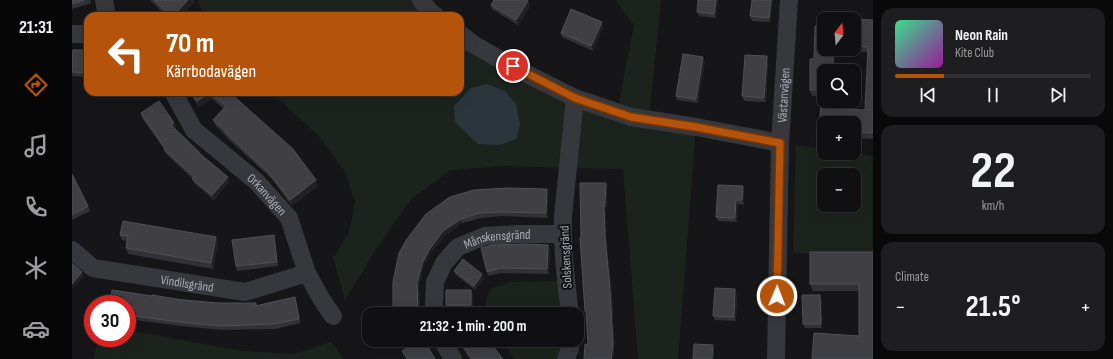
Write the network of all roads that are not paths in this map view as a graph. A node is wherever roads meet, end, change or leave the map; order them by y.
1 (104, 0) edge
2 (421, 0) edge
3 (789, 0) edge
4 (106, 12) edge
5 (430, 12) edge
6 (72, 34) edge
7 (84, 34) edge
8 (464, 37) edge
9 (175, 96) edge
10 (575, 98) junction
11 (780, 143) junction
12 (563, 234) junction
13 (72, 250) edge
14 (308, 273) junction
15 (434, 307) edge
16 (569, 307) edge
17 (333, 316) dead end
18 (446, 347) edge
19 (570, 347) edge
20 (453, 359) edge
21 (566, 359) edge
22 (776, 359) edge

1 - 4 street
2 - 5 street
3 - 11 street, Västanvägen
6 - 7 street
8 - 10 street
9 - 14 street, Orkanvägen
10 - 11 street
10 - 12 street, Solskensgränd
11 - 22 street, Västanvägen
12 - 15 street, Månskensgränd
12 - 16 street, Solskensgränd
13 - 14 street, Vindilsgränd
14 - 17 street, Orkanvägen
18 - 20 street
19 - 21 street

